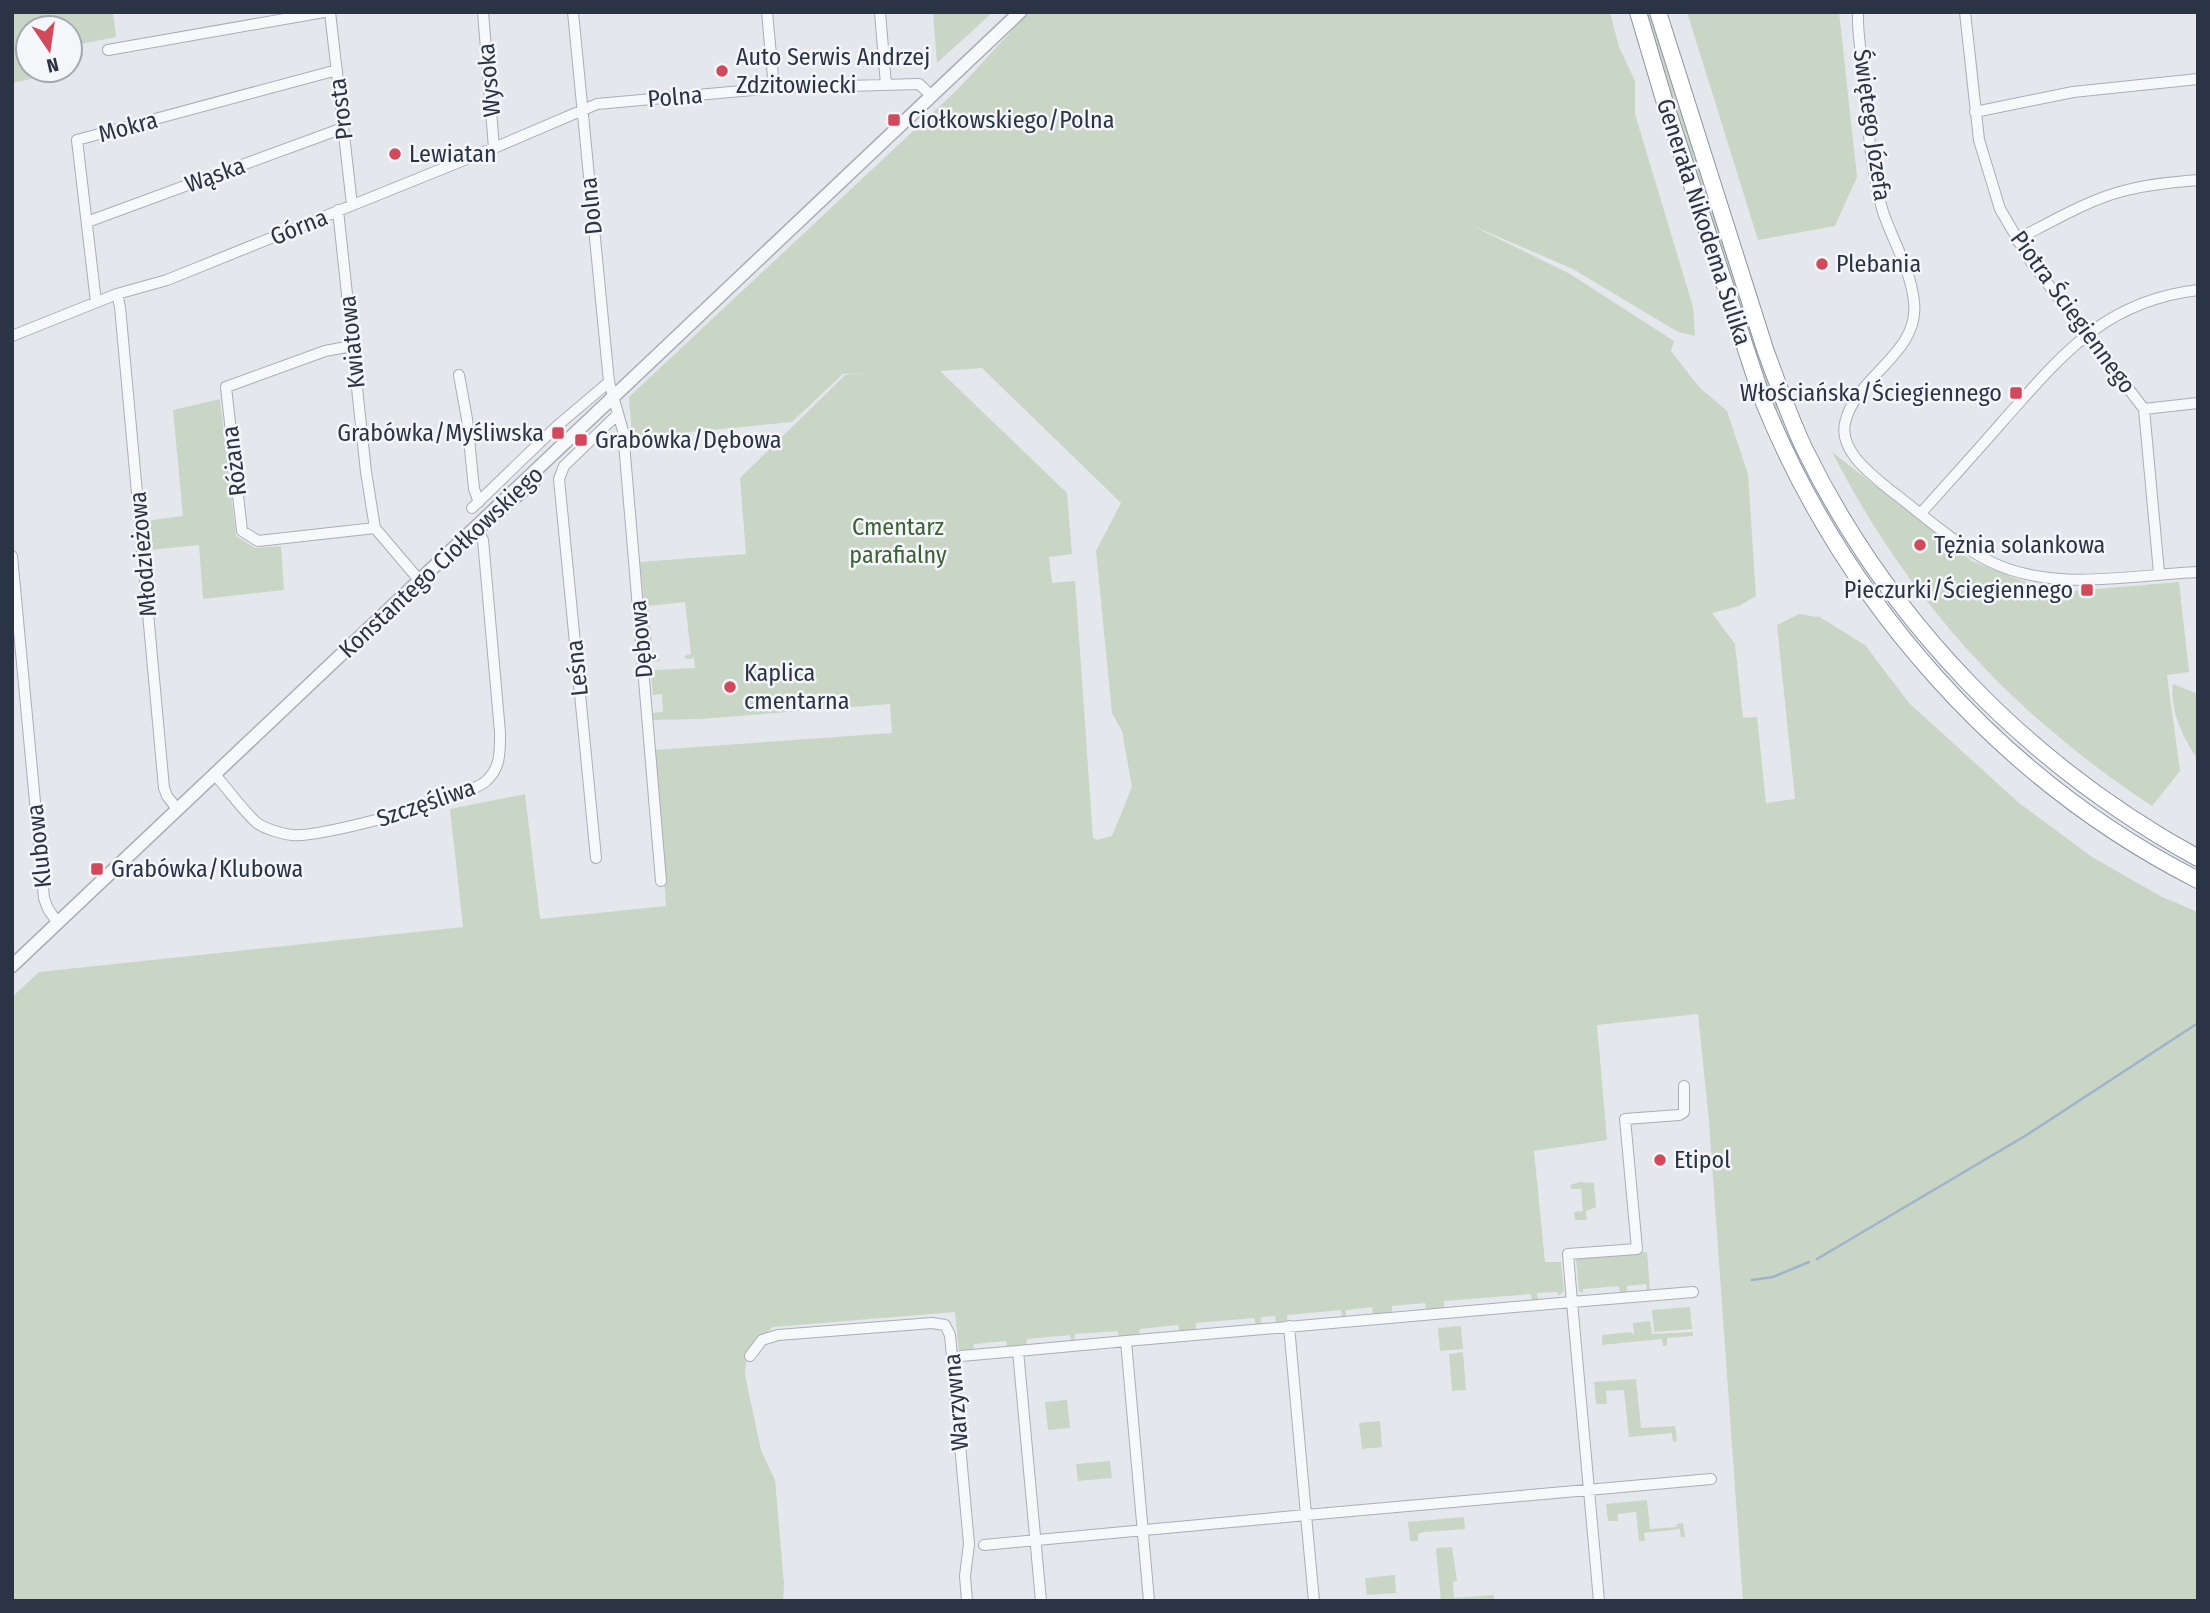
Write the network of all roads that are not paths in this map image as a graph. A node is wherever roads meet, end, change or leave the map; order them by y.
1 (324, 12) edge
2 (330, 12) edge
3 (483, 12) edge
4 (573, 12) edge
5 (767, 12) edge
6 (880, 12) edge
7 (1020, 12) edge
8 (1638, 12) edge
9 (1658, 12) edge
10 (1858, 12) edge
11 (1965, 12) edge
12 (108, 50) dead end
13 (337, 70) junction
14 (2198, 79) edge
15 (886, 85) junction
16 (774, 88) junction
17 (932, 96) junction
18 (582, 110) junction
19 (1975, 112) junction
20 (343, 128) junction
21 (494, 149) junction
22 (2198, 180) edge
23 (352, 205) junction
24 (338, 210) junction
25 (87, 222) junction
26 (2016, 240) junction
27 (2198, 290) edge
28 (117, 294) junction
29 (96, 302) junction
30 (2086, 334) junction
31 (12, 336) edge
32 (352, 346) junction
33 (458, 375) dead end
34 (609, 383) junction
35 (612, 399) junction
36 (2198, 403) edge
37 (2144, 409) junction
38 (618, 414) junction
39 (1774, 428) junction
40 (1800, 438) junction
41 (1921, 513) junction
42 (374, 528) junction
43 (476, 528) junction
44 (12, 555) edge
45 (2198, 572) edge
46 (2159, 573) junction
47 (420, 582) junction
48 (215, 775) junction
49 (2087, 788) junction
50 (2075, 803) junction
51 (178, 810) junction
52 (596, 858) dead end
53 (2198, 858) edge
54 (2198, 880) edge
55 (661, 881) dead end
56 (58, 923) junction
57 (12, 966) edge
58 (1684, 1086) dead end
59 (1693, 1292) dead end
60 (1572, 1302) junction
61 (1289, 1326) junction
62 (1126, 1341) junction
63 (1018, 1351) junction
64 (750, 1356) dead end
65 (961, 1356) dead end
66 (1711, 1479) dead end
67 (1589, 1489) junction
68 (1306, 1515) junction
69 (1143, 1530) junction
70 (1036, 1541) junction
71 (984, 1545) dead end
72 (967, 1601) edge
73 (1041, 1601) edge
74 (1149, 1601) edge
75 (1314, 1601) edge
76 (1599, 1601) edge

1 - 12 street
2 - 13 street, Prosta
3 - 21 street, Wysoka
4 - 18 street, Dolna
5 - 16 street
6 - 15 street
7 - 17 street, Konstantego Ciołkowskiego
8 - 39 highway, Generała Nikodema Sulika
9 - 40 highway, Generała Nikodema Sulika
10 - 41 street, Świętego Józefa
11 - 19 street, Piotra Ściegiennego
13 - 20 street, Prosta
13 - 25 street, Mokra
14 - 19 street
15 - 16 street, Polna
15 - 17 street, Polna
16 - 18 street, Polna
17 - 35 street, Konstantego Ciołkowskiego
18 - 21 street, Górna
18 - 34 street, Dolna
19 - 26 street, Piotra Ściegiennego
20 - 23 street, Prosta
20 - 25 street, Wąska
21 - 23 street, Górna
22 - 26 street
23 - 24 street, Górna
24 - 28 street, Górna
24 - 32 street, Kwiatowa
25 - 29 street, Mokra
26 - 30 street, Piotra Ściegiennego
27 - 30 street
28 - 29 street, Górna
28 - 51 street, Młodzieżowa
29 - 31 street, Górna
30 - 37 street, Piotra Ściegiennego
30 - 41 street
32 - 42 street, Kwiatowa
32 - 42 street, Różana
33 - 34 street
34 - 35 street, Dolna
35 - 38 street, Dębowa
35 - 43 street, Konstantego Ciołkowskiego
36 - 37 street
37 - 46 street, Piotra Ściegiennego
38 - 52 street, Leśna
38 - 55 street, Dębowa
39 - 40 highway
39 - 50 highway, Generała Nikodema Sulika
40 - 49 highway, Generała Nikodema Sulika
41 - 46 street, Świętego Józefa
42 - 47 street
43 - 47 street, Konstantego Ciołkowskiego
43 - 48 street, Szczęśliwa
44 - 56 street, Klubowa
45 - 46 street, Świętego Józefa
47 - 48 street, Konstantego Ciołkowskiego
48 - 51 street, Konstantego Ciołkowskiego
49 - 50 highway
49 - 53 highway, Generała Nikodema Sulika
50 - 54 highway, Generała Nikodema Sulika
51 - 56 street, Konstantego Ciołkowskiego
56 - 57 street, Konstantego Ciołkowskiego
58 - 60 street
59 - 60 street
60 - 61 street
60 - 67 street
61 - 62 street
61 - 68 street
62 - 63 street
62 - 69 street
63 - 65 street
63 - 70 street
64 - 72 street, Warzywna
66 - 67 street
67 - 68 street
67 - 76 street
68 - 69 street
68 - 75 street
69 - 70 street
69 - 74 street
70 - 71 street
70 - 73 street

